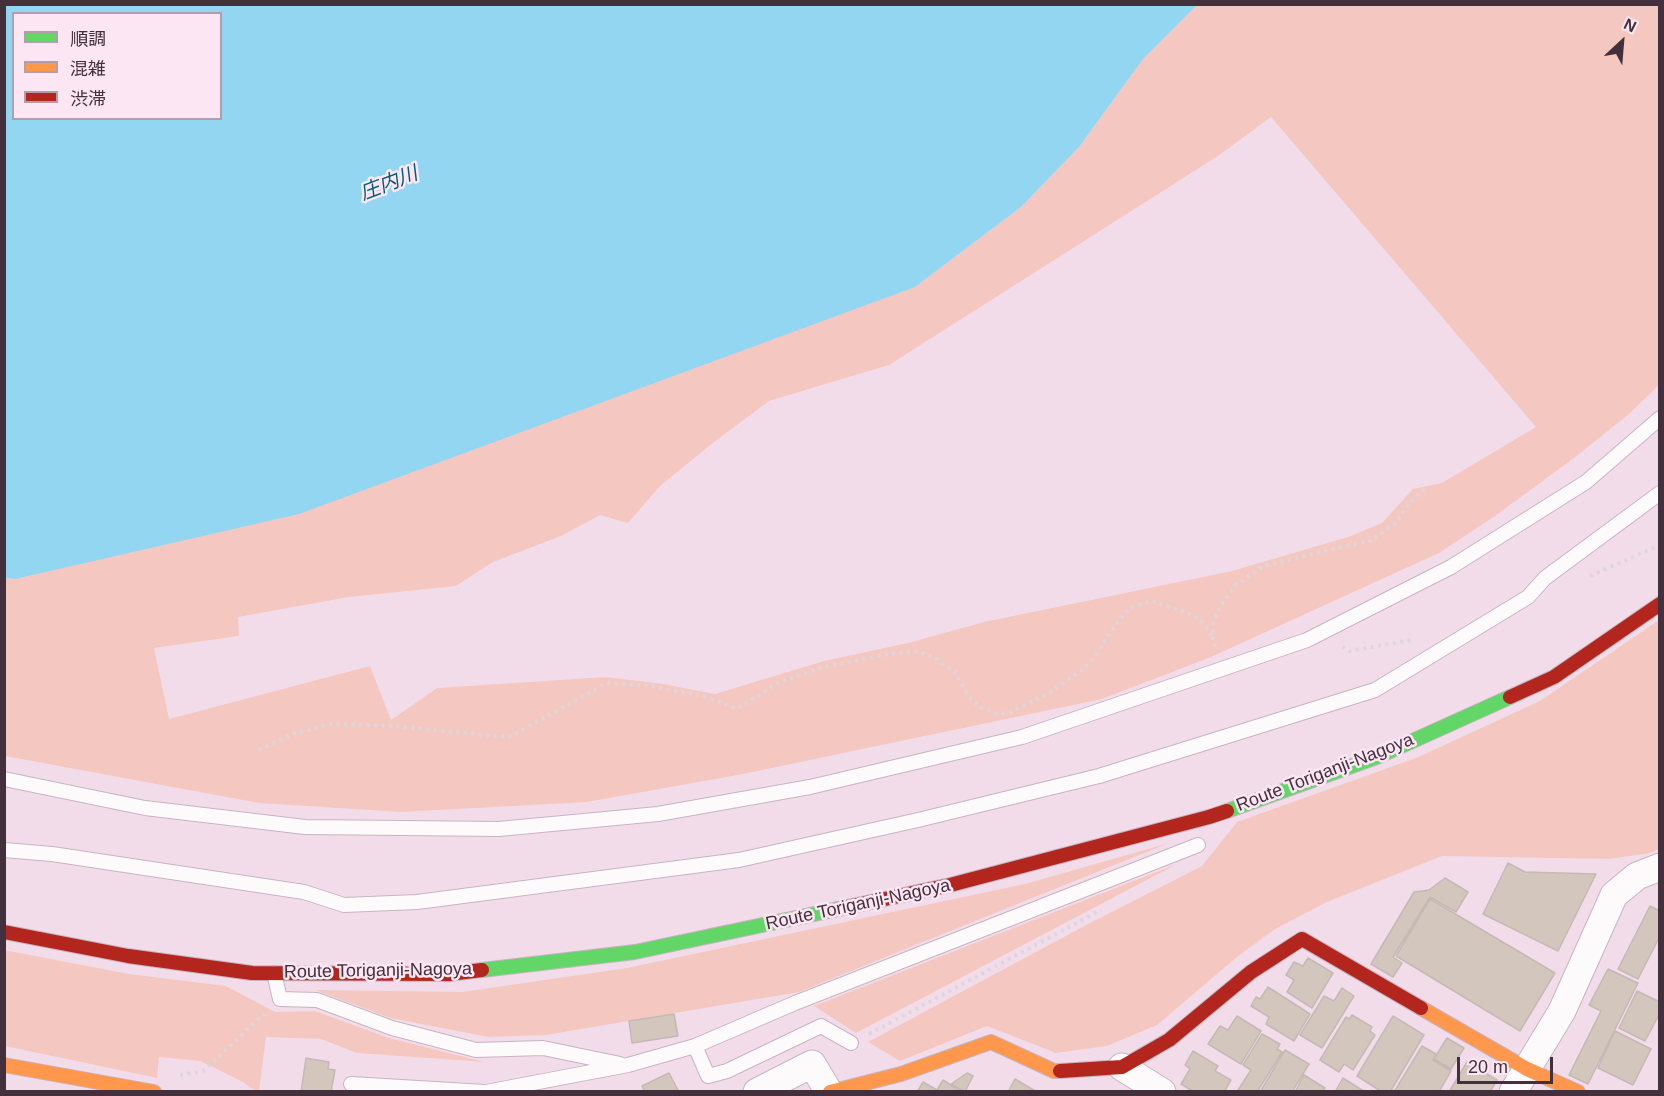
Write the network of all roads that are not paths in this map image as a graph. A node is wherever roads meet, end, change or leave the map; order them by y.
1 (1659, 418) edge
2 (1659, 493) edge
3 (1659, 603) edge
4 (4, 779) edge
5 (1198, 845) dead end
6 (4, 850) edge
7 (1652, 876) edge
8 (4, 932) edge
9 (274, 973) junction
10 (851, 1043) road end
11 (695, 1046) junction
12 (4, 1065) edge
13 (628, 1065) junction
14 (1122, 1067) junction
15 (1520, 1080) edge
16 (351, 1084) dead end
17 (154, 1092) edge
18 (485, 1092) edge
19 (758, 1092) edge
20 (829, 1092) edge
21 (1162, 1092) edge
22 (1578, 1092) edge

1 - 4 lane
2 - 6 lane
3 - 9 main road, Route Toriganji-Nagoya
5 - 11 lane
7 - 15 street
8 - 9 main road, Route Toriganji-Nagoya
9 - 13 lane
10 - 11 lane
11 - 13 lane
12 - 17 main road
13 - 18 lane
14 - 15 main road
14 - 20 main road
14 - 21 street
15 - 22 main road
16 - 18 lane
19 - 20 street

